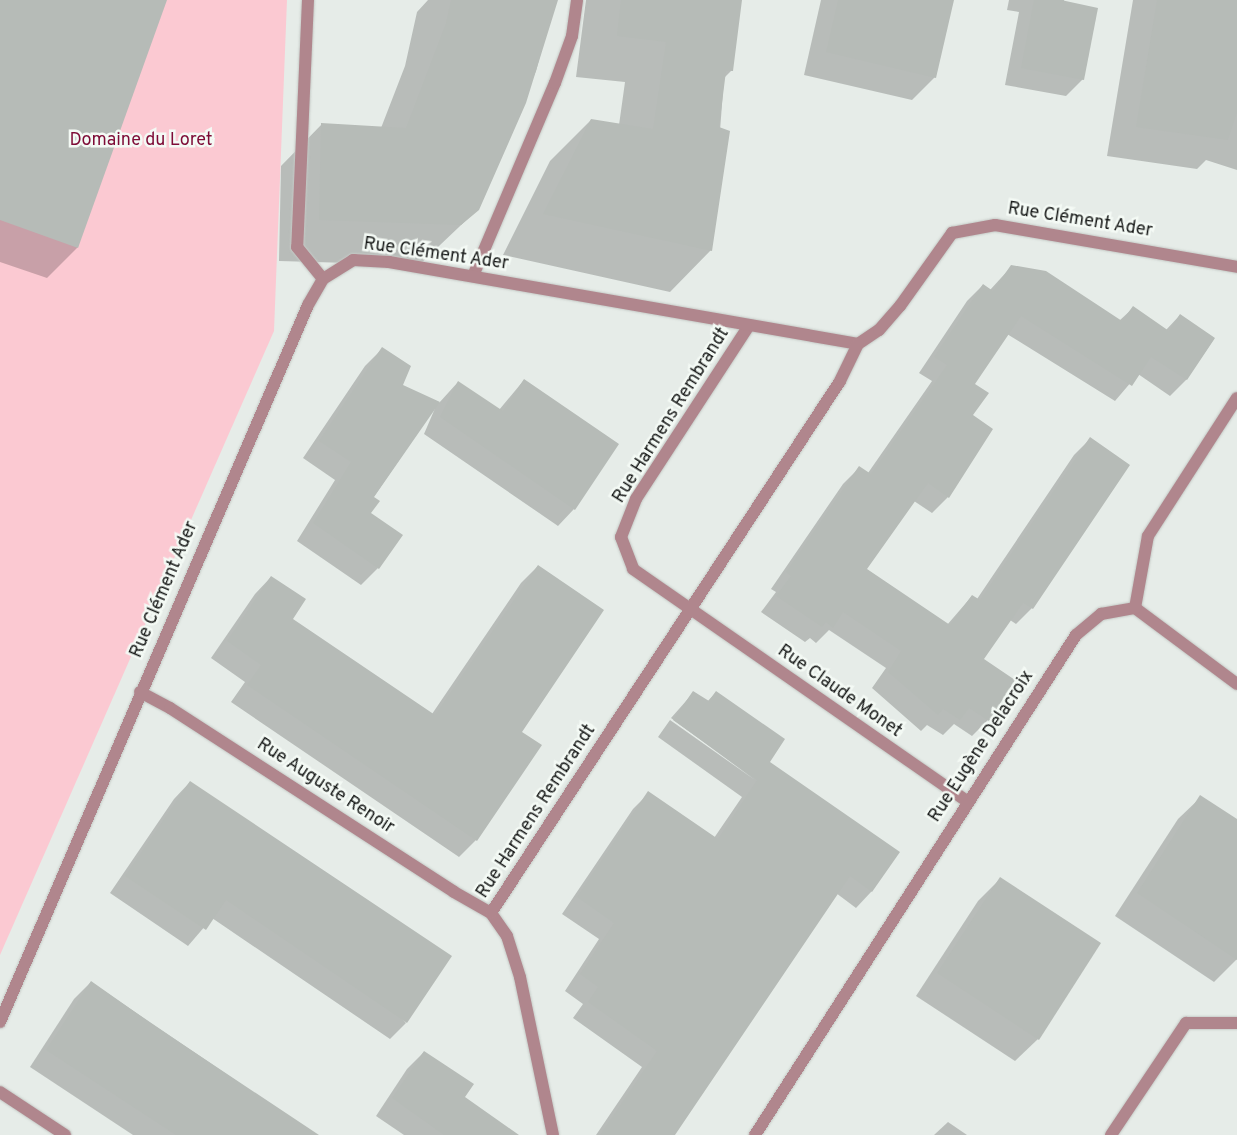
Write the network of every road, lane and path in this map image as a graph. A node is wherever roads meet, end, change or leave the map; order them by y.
1 (308, 0) edge
2 (577, 0) edge
3 (1237, 267) edge
4 (473, 276) junction
5 (323, 279) junction
6 (748, 327) junction
7 (858, 344) junction
8 (1237, 398) edge
9 (1135, 608) junction
10 (690, 611) junction
11 (1237, 684) edge
12 (140, 692) junction
13 (967, 801) junction
14 (491, 913) junction
15 (0, 1022) edge
16 (1237, 1023) edge
17 (0, 1092) edge
18 (65, 1135) edge
19 (553, 1135) edge
20 (756, 1135) edge
21 (1111, 1135) edge

1 - 5 street
2 - 4 street
3 - 7 street, Rue Clément Ader
4 - 5 street, Rue Clément Ader
4 - 6 street, Rue Clément Ader
5 - 12 street, Rue Clément Ader
6 - 7 street, Rue Clément Ader
6 - 10 street, Rue Harmens Rembrandt
7 - 10 street, Rue Harmens Rembrandt
8 - 9 street
9 - 11 street
9 - 13 street, Rue Eugène Delacroix
10 - 13 street, Rue Claude Monet
10 - 14 street, Rue Harmens Rembrandt
12 - 14 street, Rue Auguste Renoir
12 - 15 street, Rue Clément Ader
13 - 20 street, Rue Eugène Delacroix
14 - 19 street, Rue Harmens Rembrandt
16 - 21 street
17 - 18 street

